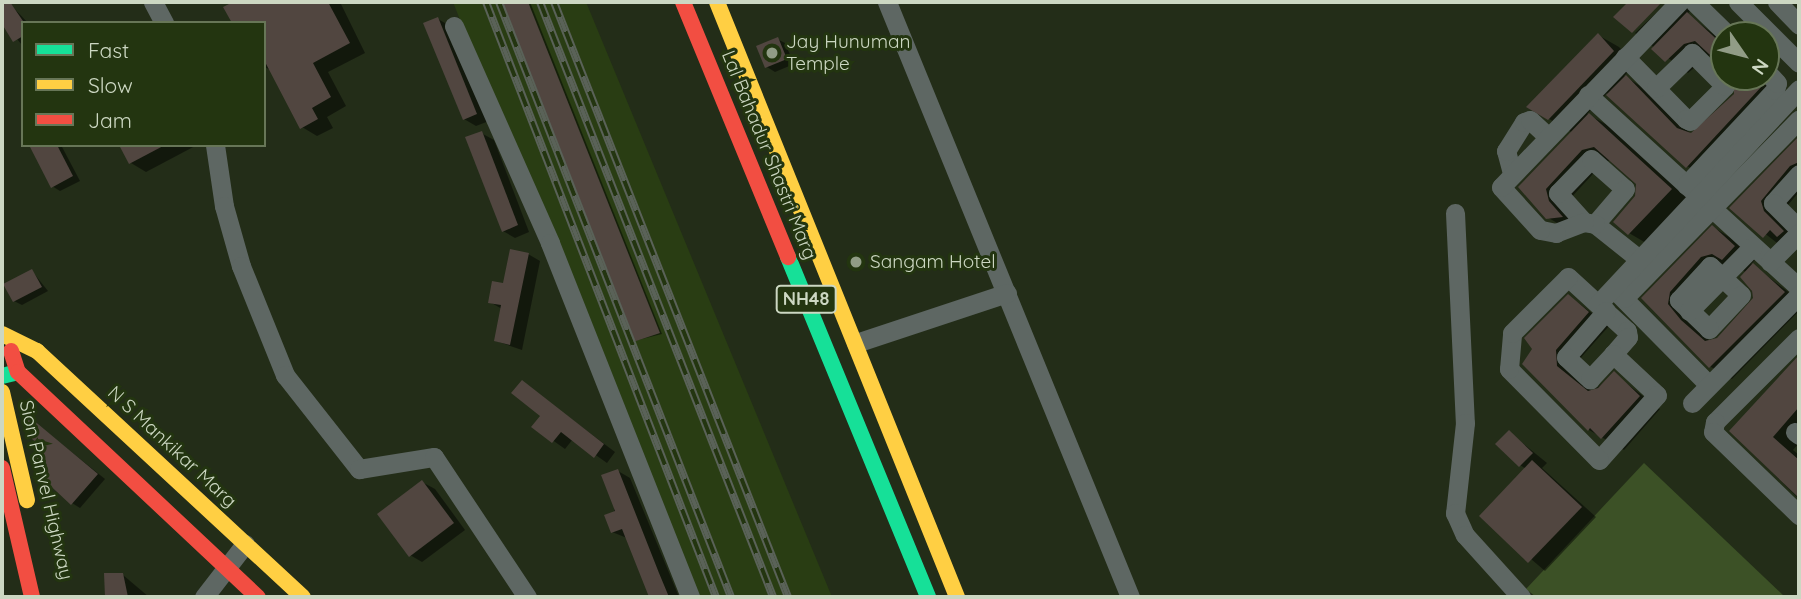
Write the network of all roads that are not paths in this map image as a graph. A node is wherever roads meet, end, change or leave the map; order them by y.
1 (153, 2) edge
2 (683, 2) edge
3 (717, 2) edge
4 (887, 2) edge
5 (1679, 2) edge
6 (1694, 2) edge
7 (1738, 2) edge
8 (1777, 2) edge
9 (163, 21) edge
10 (1714, 21) edge
11 (1799, 24) edge
12 (454, 26) dead end
13 (1781, 45) junction
14 (1625, 57) junction
15 (1799, 63) edge
16 (1656, 88) dead end
17 (1799, 89) edge
18 (1776, 91) edge
19 (1588, 95) junction
20 (1779, 119) edge
21 (1548, 137) junction
22 (215, 147) edge
23 (1512, 173) junction
24 (1799, 174) edge
25 (1699, 196) junction
26 (1455, 213) dead end
27 (1681, 227) junction
28 (1799, 231) edge
29 (1753, 246) junction
30 (1639, 259) junction
31 (1770, 262) junction
32 (1724, 276) junction
33 (1799, 288) edge
34 (1007, 293) junction
35 (1618, 293) junction
36 (1799, 295) edge
37 (1602, 307) junction
38 (4, 337) edge
39 (1799, 338) edge
40 (856, 343) junction
41 (1613, 354) junction
42 (19, 372) junction
43 (2, 376) edge
44 (1709, 385) junction
45 (2, 392) edge
46 (1692, 403) dead end
47 (888, 426) junction
48 (862, 435) junction
49 (2, 468) edge
50 (1799, 515) edge
51 (2, 525) edge
52 (35, 536) junction
53 (2, 542) edge
54 (245, 544) junction
55 (227, 568) junction
56 (17, 597) edge
57 (32, 597) edge
58 (49, 597) edge
59 (204, 597) edge
60 (258, 597) edge
61 (303, 597) edge
62 (527, 597) edge
63 (690, 597) edge
64 (928, 597) edge
65 (957, 597) edge
66 (1130, 597) edge
67 (1521, 597) edge

1 - 9 street
2 - 48 main road, Lal Bahadur Shastri Marg / NH48
3 - 40 main road, Lal Bahadur Shastri Marg / NH48
4 - 34 street
5 - 14 street
6 - 10 street
7 - 13 street
8 - 11 street
11 - 13 street
12 - 63 street
13 - 15 street
14 - 16 street
14 - 19 street
17 - 20 street
18 - 20 street
19 - 21 street
19 - 25 street
20 - 25 street
21 - 23 street
21 - 23 street
22 - 62 street
23 - 30 street
24 - 28 street
25 - 27 street
25 - 29 street
26 - 67 street
27 - 30 street
27 - 35 street
28 - 31 street
29 - 31 street
29 - 32 street
30 - 35 street
31 - 33 street
32 - 32 street
34 - 40 street
34 - 66 street
35 - 37 street
35 - 44 street
36 - 44 street
37 - 41 street
37 - 41 street
37 - 41 street
38 - 42 main road, N S Mankikar Marg
38 - 54 main road, N S Mankikar Marg
39 - 50 street
40 - 47 main road, Lal Bahadur Shastri Marg / NH48
42 - 43 main road
42 - 55 main road, N S Mankikar Marg
44 - 46 street
45 - 52 main road, Sion Panvel Highway
47 - 48 main road
47 - 65 main road, Lal Bahadur Shastri Marg / NH48
48 - 64 main road, Lal Bahadur Shastri Marg / NH48
49 - 57 main road, bridge
51 - 56 main road
52 - 53 main road
52 - 58 main road, Sion Panvel Highway
54 - 55 street
54 - 61 main road, N S Mankikar Marg
55 - 59 street
55 - 60 main road, N S Mankikar Marg

